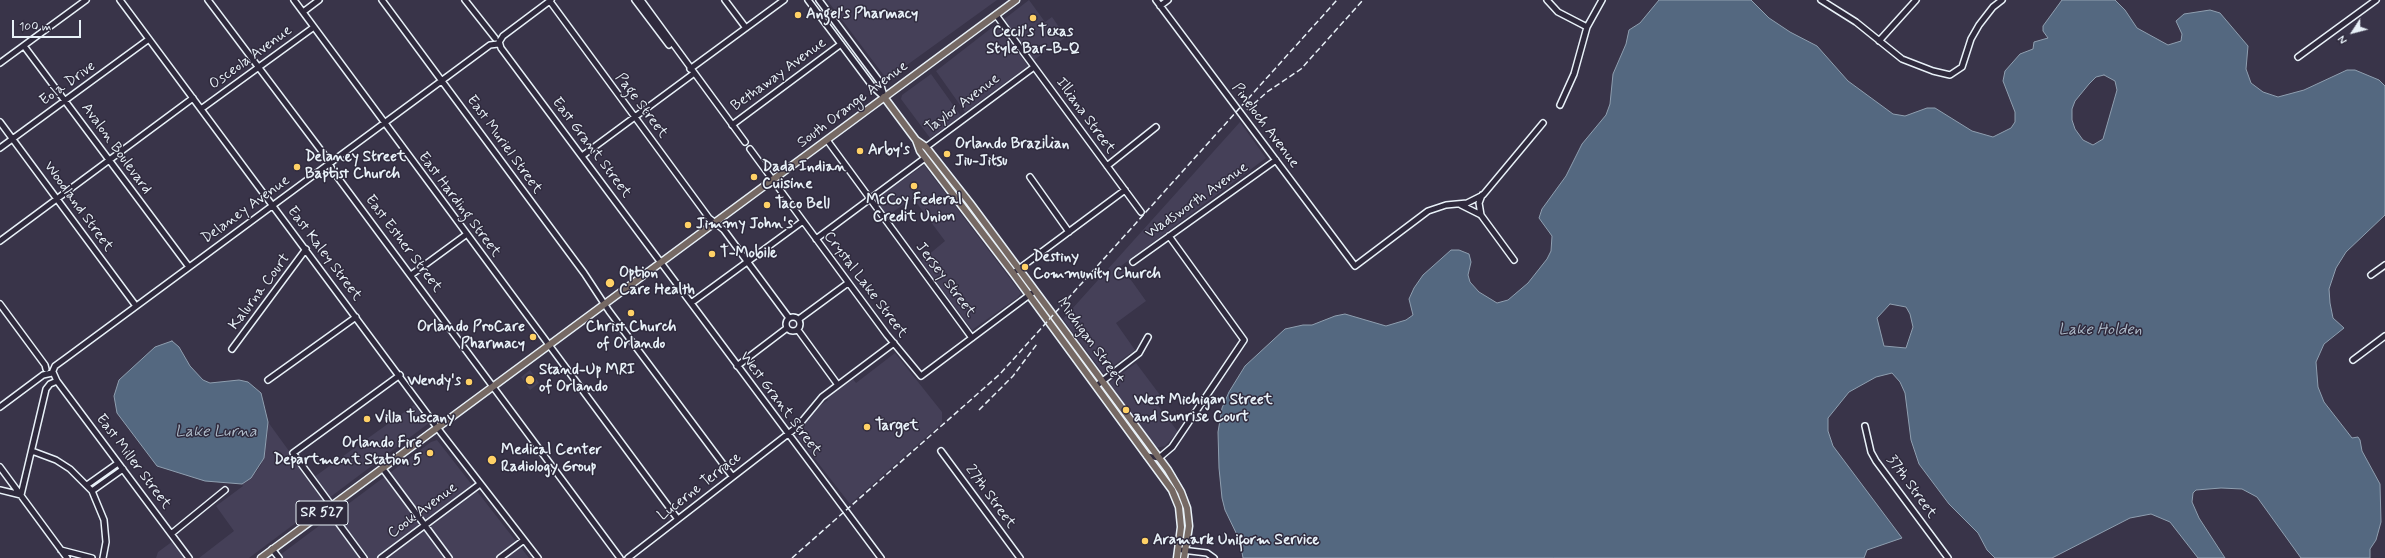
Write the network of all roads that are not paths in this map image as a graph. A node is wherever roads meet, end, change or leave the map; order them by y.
1 (86, 0) edge
2 (208, 0) edge
3 (294, 0) edge
4 (319, 0) edge
5 (382, 0) edge
6 (465, 0) edge
7 (550, 0) edge
8 (635, 0) edge
9 (641, 0) edge
10 (725, 0) edge
11 (784, 0) edge
12 (808, 0) edge
13 (819, 0) edge
14 (1016, 0) edge
15 (1156, 0) edge
16 (1168, 0) edge
17 (1547, 0) edge
18 (1602, 0) edge
19 (1821, 0) edge
20 (1916, 0) edge
21 (2002, 0) edge
22 (2376, 0) edge
23 (123, 1) edge
24 (1160, 6) junction
25 (303, 12) junction
26 (996, 15) junction
27 (314, 27) junction
28 (1587, 27) junction
29 (746, 28) junction
30 (149, 40) junction
31 (495, 40) junction
32 (1879, 41) junction
33 (841, 44) junction
34 (24, 46) junction
35 (2298, 57) dead end
36 (0, 63) edge
37 (1034, 66) junction
38 (258, 67) junction
39 (690, 69) junction
40 (693, 74) junction
41 (442, 81) junction
42 (884, 97) junction
43 (193, 98) junction
44 (66, 101) junction
45 (1560, 105) dead end
46 (202, 109) junction
47 (635, 117) junction
48 (0, 122) edge
49 (384, 123) junction
50 (1543, 123) dead end
51 (732, 125) junction
52 (1156, 127) dead end
53 (12, 139) junction
54 (827, 140) junction
55 (916, 140) junction
56 (745, 142) dead end
57 (926, 147) junction
58 (0, 148) edge
59 (750, 149) dead end
60 (582, 156) junction
61 (925, 158) junction
62 (936, 159) junction
63 (110, 160) junction
64 (1276, 160) junction
65 (329, 164) junction
66 (1107, 166) junction
67 (1030, 177) dead end
68 (773, 181) junction
69 (1125, 190) junction
70 (1482, 195) junction
71 (57, 199) junction
72 (870, 199) junction
73 (970, 203) junction
74 (1460, 204) junction
75 (273, 206) junction
76 (964, 208) junction
77 (1141, 212) dead end
78 (1481, 215) junction
79 (803, 221) junction
80 (716, 223) junction
81 (1069, 232) junction
82 (467, 234) junction
83 (1169, 236) junction
84 (816, 239) junction
85 (0, 241) edge
86 (306, 249) junction
87 (1514, 260) dead end
88 (747, 262) junction
89 (1133, 262) dead end
90 (662, 263) junction
91 (2385, 265) edge
92 (189, 268) junction
93 (1020, 268) junction
94 (1013, 273) junction
95 (411, 275) junction
96 (2371, 275) dead end
97 (848, 283) junction
98 (1036, 290) junction
99 (1030, 295) junction
100 (691, 303) junction
101 (0, 304) edge
102 (605, 304) junction
103 (136, 306) junction
104 (356, 317) junction
105 (789, 318) junction
106 (799, 319) junction
107 (787, 328) junction
108 (798, 330) junction
109 (2385, 336) edge
110 (1148, 337) dead end
111 (972, 338) junction
112 (894, 343) junction
113 (549, 346) junction
114 (232, 349) dead end
115 (2353, 360) dead end
116 (737, 366) junction
117 (49, 370) junction
118 (400, 375) junction
119 (268, 380) dead end
120 (57, 381) junction
121 (1103, 381) junction
122 (838, 385) junction
123 (493, 386) junction
124 (1096, 386) junction
125 (0, 406) edge
126 (1865, 426) dead end
127 (437, 427) junction
128 (788, 434) junction
129 (941, 451) dead end
130 (32, 452) junction
131 (1147, 456) junction
132 (1160, 458) junction
133 (118, 463) junction
134 (0, 467) edge
135 (122, 469) junction
136 (383, 469) junction
137 (732, 476) junction
138 (480, 484) junction
139 (87, 485) junction
140 (0, 490) edge
141 (225, 490) dead end
142 (92, 491) junction
143 (21, 495) junction
144 (330, 508) junction
145 (677, 518) junction
146 (425, 526) junction
147 (171, 534) junction
148 (524, 540) junction
149 (272, 549) junction
150 (62, 550) junction
151 (1178, 550) junction
152 (1186, 550) junction
153 (61, 558) edge
154 (67, 558) edge
155 (92, 558) edge
156 (103, 558) edge
157 (189, 558) edge
158 (261, 558) edge
159 (279, 558) edge
160 (364, 558) edge
161 (381, 558) edge
162 (449, 558) edge
163 (500, 558) edge
164 (538, 558) edge
165 (620, 558) edge
166 (628, 558) edge
167 (881, 558) edge
168 (1020, 558) edge
169 (1177, 558) edge
170 (1184, 558) edge
171 (1214, 558) edge
172 (1948, 558) edge

1 - 34 street
2 - 38 street, East Esther Street
3 - 25 street, East Harding Street
4 - 25 street, Osceola Avenue
5 - 41 street, East Muriel Street
6 - 31 street, East Grant Street
7 - 31 street, Delaney Avenue
7 - 47 street, Page Street
8 - 39 street
9 - 39 street
10 - 29 street
11 - 29 street
12 - 33 street, Michigan Street
13 - 42 street, Michigan Street
14 - 26 main road, South Orange Avenue / SR 527
15 - 24 street, Pineloch Avenue
16 - 24 street
17 - 28 street
18 - 28 street
19 - 32 street
20 - 32 street
21 - 32 street
22 - 35 street
23 - 30 street, East Kaley Street
24 - 64 street, Pineloch Avenue
25 - 27 street, East Harding Street
26 - 37 street, Illiana Street
26 - 42 main road, South Orange Avenue / SR 527
27 - 38 street, Osceola Avenue
27 - 49 street, East Harding Street
28 - 45 street
29 - 39 street
30 - 43 street, East Kaley Street
30 - 44 street, Eola Drive
31 - 41 street, Delaney Avenue
31 - 60 street, East Grant Street
33 - 42 street, Michigan Street
33 - 51 street, Bethaway Avenue
34 - 36 street
34 - 44 street, Avalon Boulevard
37 - 57 street, Taylor Avenue
37 - 66 street, Illiana Street
38 - 46 street, Osceola Avenue
38 - 65 street, East Esther Street
39 - 40 street
40 - 47 street
40 - 51 street
41 - 49 street, Delaney Avenue
41 - 102 street, East Muriel Street
42 - 54 main road, South Orange Avenue / SR 527
42 - 55 main road, Michigan Street
43 - 46 street, East Kaley Street
43 - 63 street, Osceola Avenue
44 - 53 street, Eola Drive
44 - 63 street, Avalon Boulevard
46 - 75 street, East Kaley Street
47 - 60 street
47 - 80 street, Page Street
48 - 53 street, Woodland Street
49 - 65 street, Delaney Avenue
49 - 82 street, East Harding Street
50 - 70 street
51 - 56 street
52 - 66 street
53 - 58 street, Eola Drive
53 - 71 street, Woodland Street
54 - 68 main road, South Orange Avenue / SR 527
54 - 72 street, Jersey Street
55 - 57 main road, Michigan Street
55 - 61 main road, Michigan Street
57 - 62 main road, Michigan Street
59 - 68 street, Crystal Lake Street
60 - 90 street, East Grant Street
61 - 62 main road
61 - 72 street, Taylor Avenue
61 - 76 main road, Michigan Street
62 - 73 main road, Michigan Street
63 - 71 street, Osceola Avenue
63 - 92 street, Avalon Boulevard
64 - 74 street, Pineloch Avenue
64 - 83 street, Wadsworth Avenue
65 - 75 street, Delaney Avenue
65 - 95 street, East Esther Street
66 - 69 street, Illiana Street
67 - 81 street
68 - 79 street, Crystal Lake Street
68 - 80 main road, South Orange Avenue / SR 527
69 - 77 street, Illiana Street
69 - 81 street
70 - 74 street
70 - 78 street
71 - 85 street, Osceola Avenue
71 - 103 street, Woodland Street
72 - 84 street, Taylor Avenue
72 - 111 street, Jersey Street
73 - 76 main road
73 - 93 main road, Michigan Street
74 - 78 street
75 - 86 street, East Kaley Street
75 - 92 street, Delaney Avenue
76 - 94 main road, Michigan Street
78 - 87 street
79 - 84 street, Crystal Lake Street
79 - 88 street
80 - 88 street, Page Street
80 - 90 main road, South Orange Avenue / SR 527
81 - 93 street
82 - 95 street
82 - 113 street, East Harding Street
83 - 89 street, Wadsworth Avenue
83 - 132 street
84 - 97 street, Crystal Lake Street
86 - 104 street, East Kaley Street
86 - 114 street, Kalurna Court
88 - 100 street
88 - 105 street, Page Street
90 - 100 street, West Grant Street
90 - 102 main road, South Orange Avenue / SR 527
91 - 96 street
92 - 103 street, Delaney Avenue
93 - 94 street
93 - 98 main road, Michigan Street
94 - 99 main road, Michigan Street
95 - 123 street, East Esther Street
97 - 106 street
97 - 112 street, Crystal Lake Street
98 - 99 street
98 - 121 main road, Michigan Street
99 - 111 street
99 - 124 main road, Michigan Street
100 - 116 street, West Grant Street
101 - 117 street
102 - 113 main road, South Orange Avenue / SR 527
102 - 137 street, East Muriel Street
103 - 117 street, Delaney Avenue
104 - 118 street, East Kaley Street
104 - 119 street
105 - 106 street
105 - 107 street
106 - 108 street
107 - 108 street
107 - 116 street
108 - 122 street
109 - 115 street
110 - 121 street
111 - 112 street, Crystal Lake Street
112 - 122 street, Lucerne Terrace
113 - 123 main road, South Orange Avenue / SR 527
113 - 145 street, East Harding Street
116 - 128 street, West Grant Street
117 - 120 street, East Miller Street
117 - 125 street, Delaney Avenue
118 - 127 street, East Kaley Street
118 - 144 street
120 - 130 street
120 - 133 street, East Miller Street
121 - 124 street
121 - 132 main road, Michigan Street
122 - 128 street, Lucerne Terrace
123 - 127 main road, South Orange Avenue / SR 527
123 - 165 street, East Esther Street
124 - 131 main road, Michigan Street
126 - 172 street, 37th Street
127 - 136 main road, South Orange Avenue / SR 527
127 - 138 street, East Kaley Street
128 - 137 street, Lucerne Terrace
128 - 167 street, West Grant Street
129 - 168 street, 27th Street
130 - 139 street
130 - 143 street
131 - 132 street
131 - 151 main road, Michigan Street
132 - 152 main road, Michigan Street
133 - 135 street, East Miller Street
133 - 139 street
134 - 143 street
135 - 142 street
135 - 147 street, East Miller Street
136 - 144 main road, South Orange Avenue / SR 527
136 - 146 street
137 - 145 street, Lucerne Terrace
138 - 146 street, Cook Avenue
138 - 148 street, East Kaley Street
139 - 142 street
140 - 143 street
141 - 147 street
142 - 156 street
143 - 150 street
144 - 149 main road, South Orange Avenue / SR 527
144 - 160 street
145 - 166 street, Lucerne Terrace
146 - 161 street, Cook Avenue
146 - 162 street
147 - 157 street, East Miller Street
148 - 163 street
148 - 164 street, East Kaley Street
149 - 158 main road, South Orange Avenue / SR 527
149 - 159 street
150 - 153 street
150 - 154 street
150 - 155 street
151 - 152 street
151 - 169 main road, Michigan Street
152 - 170 main road, Michigan Street
152 - 171 street

